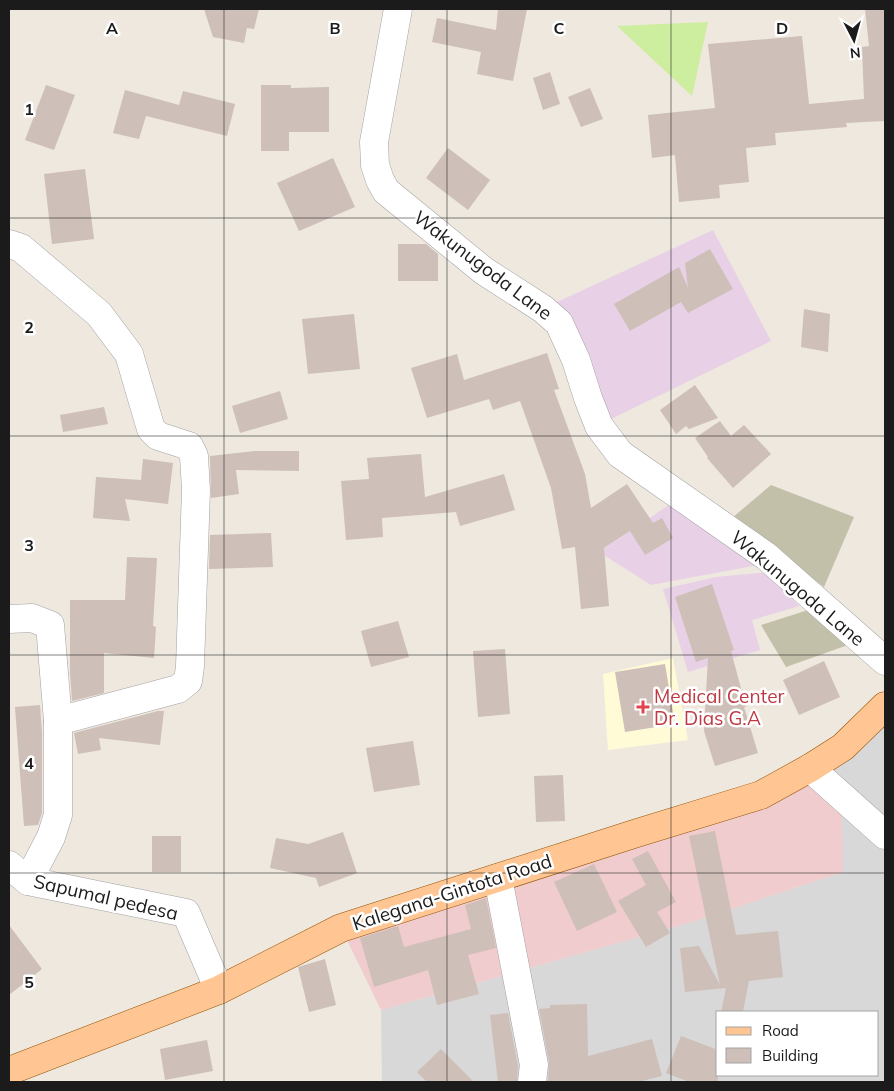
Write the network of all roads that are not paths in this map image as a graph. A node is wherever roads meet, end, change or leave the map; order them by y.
1 (398, 9) edge
2 (9, 244) edge
3 (9, 619) edge
4 (885, 661) edge
5 (885, 706) edge
6 (58, 721) junction
7 (810, 768) junction
8 (885, 835) edge
9 (18, 873) edge
10 (498, 878) junction
11 (219, 990) junction
12 (9, 1071) edge
13 (532, 1082) edge

1 - 4 street, Wakunugoda Lane
2 - 6 street
3 - 6 street
5 - 7 main road, Kalegana-Gintota Road
6 - 9 street
7 - 8 street
7 - 10 main road, Kalegana-Gintota Road
9 - 11 street, Sapumal pedesa
10 - 11 main road, Kalegana-Gintota Road
10 - 13 street
11 - 12 main road, Kalegana-Gintota Road

